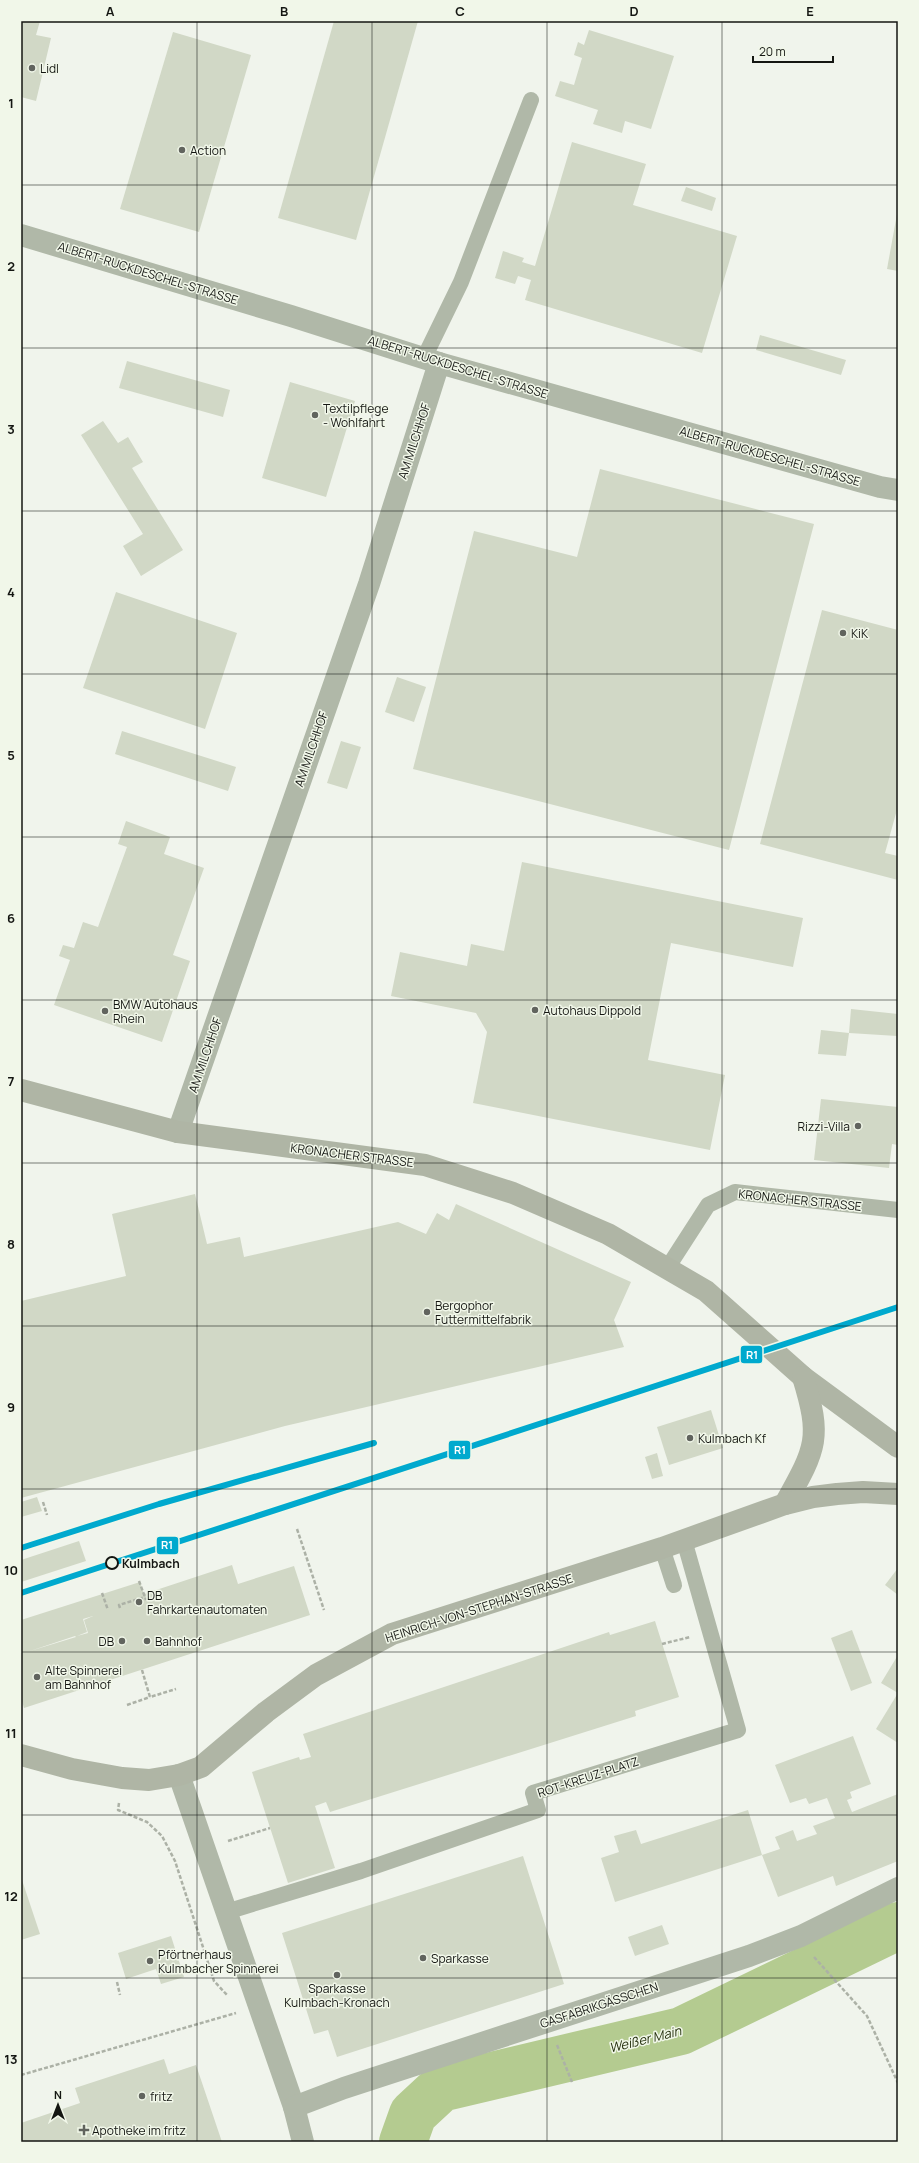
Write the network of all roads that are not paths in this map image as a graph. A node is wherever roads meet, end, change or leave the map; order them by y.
1 (531, 100) dead end
2 (21, 235) edge
3 (431, 360) junction
4 (898, 490) edge
5 (21, 1090) edge
6 (178, 1132) junction
7 (898, 1210) edge
8 (668, 1267) junction
9 (803, 1377) junction
10 (898, 1447) edge
11 (898, 1494) edge
12 (785, 1504) junction
13 (684, 1540) junction
14 (662, 1548) junction
15 (674, 1585) dead end
16 (21, 1755) edge
17 (179, 1775) junction
18 (898, 1888) edge
19 (226, 1912) junction
20 (294, 2107) junction
21 (303, 2142) edge

1 - 3 lane
2 - 3 street, ALBERT-RUCKDESCHEL-STRASSE
3 - 4 street, ALBERT-RUCKDESCHEL-STRASSE
3 - 6 street, AM MILCHHOF
5 - 6 street, KRONACHER STRASSE
6 - 8 street, KRONACHER STRASSE
7 - 8 lane, KRONACHER STRASSE
8 - 9 street, KRONACHER STRASSE
9 - 10 street, KRONACHER STRASSE
9 - 12 street
11 - 12 street, HEINRICH-VON-STEPHAN-STRASSE
12 - 13 street, HEINRICH-VON-STEPHAN-STRASSE
13 - 14 street, HEINRICH-VON-STEPHAN-STRASSE
13 - 19 lane, ROT-KREUZ-PLATZ
14 - 15 lane
14 - 17 street, HEINRICH-VON-STEPHAN-STRASSE
16 - 17 street, HEINRICH-VON-STEPHAN-STRASSE
17 - 19 street
18 - 20 street, GASFABRIKGÄSSCHEN
19 - 20 street
20 - 21 street

